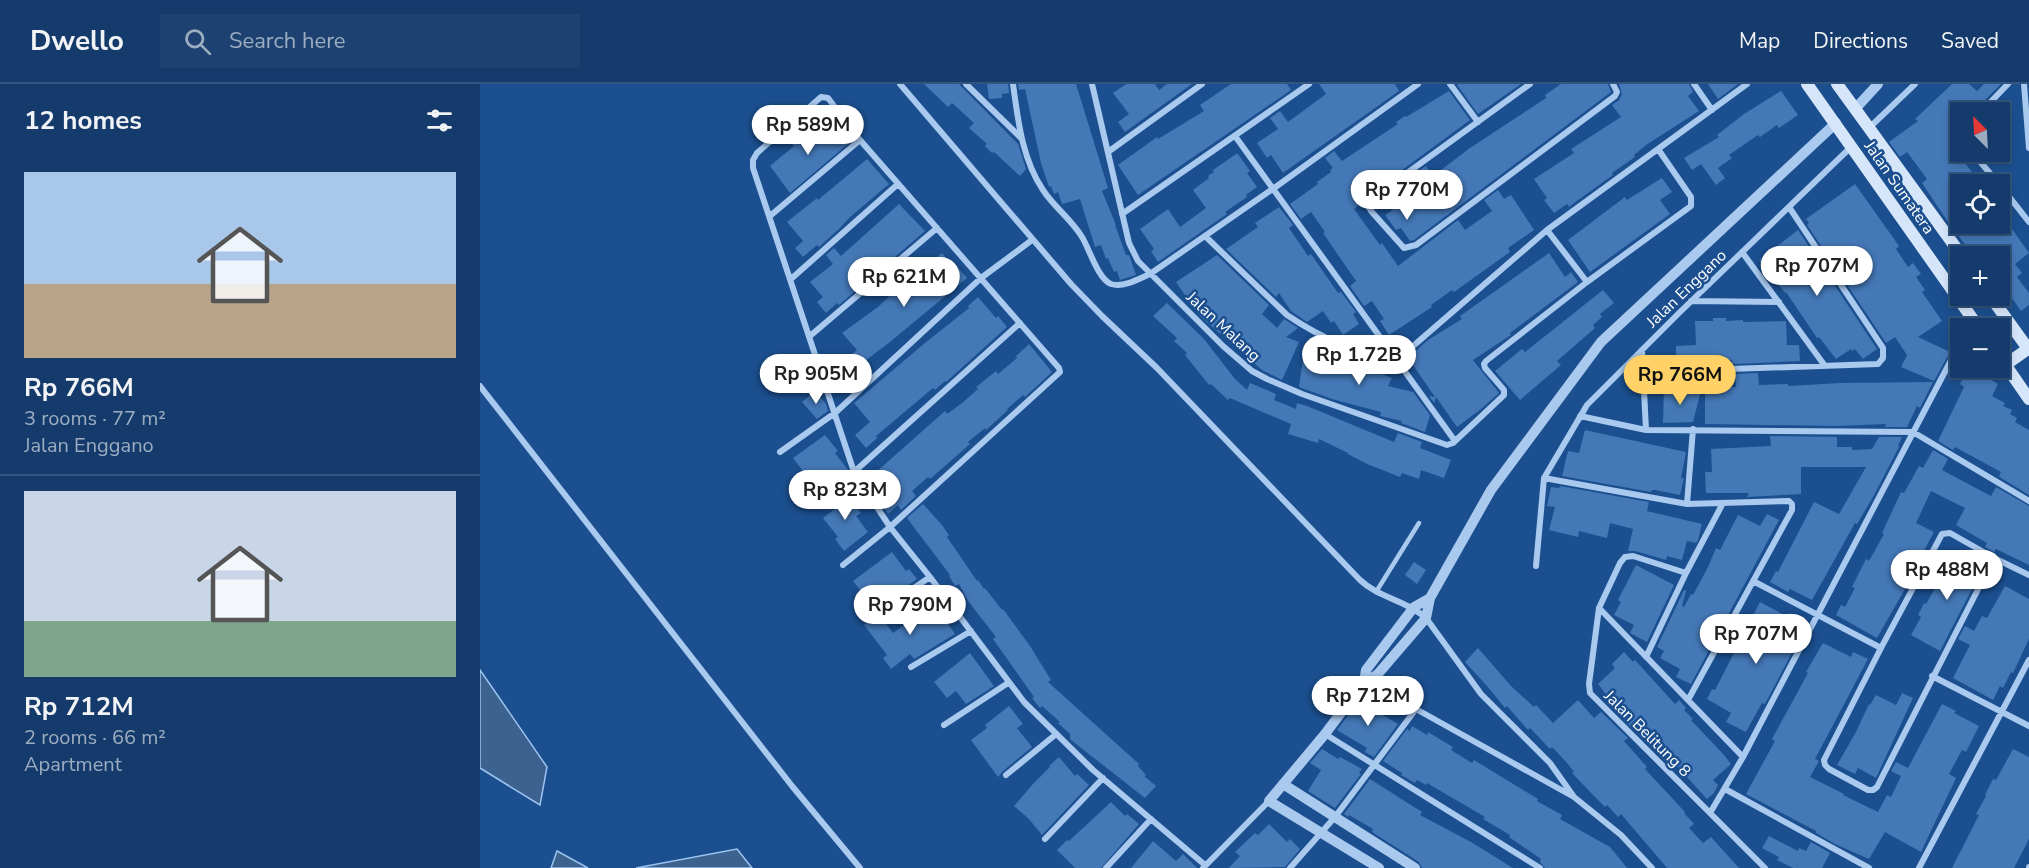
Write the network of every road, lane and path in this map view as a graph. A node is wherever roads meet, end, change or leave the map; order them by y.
1 (900, 84) edge
2 (966, 84) edge
3 (1013, 84) edge
4 (1092, 84) edge
5 (1202, 84) edge
6 (1309, 84) edge
7 (1418, 84) edge
8 (1450, 84) edge
9 (1530, 84) edge
10 (1612, 84) edge
11 (1694, 84) edge
12 (1747, 84) edge
13 (1807, 84) edge
14 (1837, 84) edge
15 (1878, 84) edge
16 (1915, 84) edge
17 (2008, 84) edge
18 (2024, 84) edge
19 (1991, 102) edge
20 (1855, 109) junction
21 (1712, 110) junction
22 (1478, 122) junction
23 (1836, 123) junction
24 (1869, 128) junction
25 (1235, 136) junction
26 (1021, 139) junction
27 (860, 140) junction
28 (1852, 146) junction
29 (2029, 148) edge
30 (1658, 149) junction
31 (1108, 152) junction
32 (1980, 162) edge
33 (1990, 174) edge
34 (898, 184) junction
35 (1272, 190) junction
36 (2010, 199) edge
37 (1789, 207) junction
38 (1122, 214) junction
39 (770, 216) junction
40 (2029, 222) edge
41 (937, 228) junction
42 (1547, 230) junction
43 (1205, 236) junction
44 (1032, 240) junction
45 (1955, 246) edge
46 (1742, 252) junction
47 (1150, 274) junction
48 (981, 278) junction
49 (791, 279) junction
50 (1587, 282) junction
51 (1691, 301) junction
52 (1779, 302) junction
53 (1997, 306) edge
54 (1969, 318) edge
55 (1020, 323) junction
56 (810, 336) junction
57 (1379, 337) junction
58 (1642, 350) junction
59 (2029, 350) edge
60 (1368, 354) junction
61 (2010, 358) edge
62 (1397, 360) junction
63 (1950, 362) edge
64 (1825, 366) junction
65 (1643, 372) junction
66 (2010, 372) edge
67 (480, 386) edge
68 (2029, 399) edge
69 (835, 413) junction
70 (1580, 416) junction
71 (1693, 429) junction
72 (1646, 430) junction
73 (1913, 432) junction
74 (1455, 441) junction
75 (780, 452) dead end
76 (854, 472) junction
77 (1545, 478) junction
78 (2029, 501) edge
79 (1723, 503) junction
80 (809, 504) dead end
81 (1687, 504) junction
82 (1419, 523) dead end
83 (890, 527) junction
84 (1994, 558) junction
85 (843, 565) dead end
86 (1536, 566) dead end
87 (1686, 573) junction
88 (2029, 575) edge
89 (930, 577) junction
90 (1753, 581) junction
91 (1376, 592) junction
92 (1430, 598) junction
93 (1414, 607) junction
94 (1599, 608) junction
95 (882, 610) dead end
96 (1817, 615) junction
97 (1426, 618) junction
98 (970, 631) junction
99 (1881, 648) junction
100 (1646, 657) junction
101 (2029, 660) edge
102 (911, 667) dead end
103 (1366, 670) junction
104 (1377, 675) junction
105 (1932, 676) junction
106 (1364, 682) junction
107 (1008, 683) junction
108 (1688, 700) junction
109 (1416, 709) junction
110 (2002, 712) junction
111 (944, 725) dead end
112 (2029, 726) edge
113 (1325, 734) junction
114 (1055, 735) junction
115 (1743, 757) junction
116 (1374, 766) junction
117 (1006, 775) dead end
118 (1102, 778) junction
119 (1283, 784) junction
120 (1725, 789) junction
121 (1574, 797) junction
122 (1269, 801) junction
123 (1708, 811) junction
124 (1335, 817) junction
125 (1151, 819) junction
126 (1322, 834) junction
127 (1045, 839) dead end
128 (1204, 867) edge
129 (860, 868) edge
130 (1106, 868) edge
131 (1290, 868) edge
132 (1379, 868) edge
133 (1415, 868) edge
134 (1540, 868) edge
135 (1652, 868) edge
136 (1764, 868) edge
137 (1869, 868) edge
138 (1919, 868) edge

1 - 44 street
2 - 26 street
3 - 26 street
4 - 31 street, Jalan Malang
5 - 31 street
6 - 25 street
7 - 35 street
8 - 22 street
9 - 22 street
10 - 22 street
11 - 21 street
12 - 21 street
13 - 23 main road, Jalan Sumatera
14 - 20 main road, Jalan Sumatera
15 - 20 street
16 - 24 street
17 - 19 street
18 - 29 street
20 - 24 main road, Jalan Sumatera
21 - 30 street
23 - 28 main road, Jalan Sumatera
23 - 92 street
24 - 45 main road, Jalan Sumatera
25 - 35 street
25 - 38 street
26 - 47 street
27 - 34 street
27 - 39 street
27 - 39 street
28 - 37 street, Jalan Enggano
28 - 54 main road, Jalan Sumatera
30 - 42 street
30 - 50 street
31 - 38 street, Jalan Malang
32 - 33 street
34 - 41 street
34 - 49 street
35 - 43 street
35 - 57 street
36 - 40 street
37 - 46 street, Jalan Enggano
37 - 64 street
38 - 47 street, Jalan Malang
39 - 49 street
41 - 48 street
41 - 56 street
42 - 50 street
42 - 62 street
43 - 47 street
43 - 60 street
44 - 48 street
44 - 91 street
46 - 51 street, Jalan Enggano
46 - 52 street
47 - 74 street, Jalan Malang
48 - 55 street
48 - 69 street
49 - 56 street
50 - 74 street
51 - 52 street
51 - 58 street, Jalan Enggano
52 - 64 street
53 - 59 main road
55 - 76 street
55 - 83 street
56 - 69 street
57 - 60 street
57 - 62 street
58 - 65 street
58 - 70 street, Jalan Enggano
59 - 61 main road
60 - 62 street
62 - 74 street
63 - 73 street
64 - 65 street
65 - 72 street
66 - 68 main road
67 - 129 street
69 - 75 street
69 - 76 street
70 - 72 street
70 - 77 street, Jalan Enggano
71 - 72 street
71 - 73 street
71 - 81 street
73 - 78 street
73 - 96 street
76 - 80 street
76 - 83 street
77 - 81 street
77 - 86 street, Jalan Enggano
79 - 81 street
79 - 87 street
79 - 90 street
82 - 91 lane
83 - 85 street
83 - 89 street
84 - 88 street
84 - 99 street
84 - 105 street
87 - 94 street, Jalan Belitung 8
87 - 100 street
89 - 95 street
89 - 98 street
90 - 96 street
90 - 108 street
91 - 93 street
92 - 93 street
92 - 97 street
93 - 97 street
93 - 103 street
94 - 100 street
94 - 123 street, Jalan Belitung 8
96 - 99 street
96 - 115 street
97 - 104 street
97 - 121 street
98 - 102 street
98 - 107 street
99 - 105 street
100 - 108 street
101 - 110 street
103 - 104 street
103 - 106 street
104 - 106 street
104 - 109 street
105 - 110 street
106 - 113 street
107 - 111 street
107 - 114 street
108 - 115 street
109 - 116 street
109 - 121 street
110 - 112 street
110 - 138 street
113 - 116 street
113 - 119 street
114 - 117 street
114 - 118 street
115 - 120 street
116 - 124 street
116 - 134 street
118 - 125 street
118 - 127 street
119 - 122 street
119 - 124 street
120 - 123 street
120 - 137 street
121 - 135 street
122 - 126 street
122 - 128 street
123 - 136 street, Jalan Belitung 8
124 - 126 street
124 - 133 street
125 - 128 street
125 - 130 street
126 - 131 street
126 - 132 street

